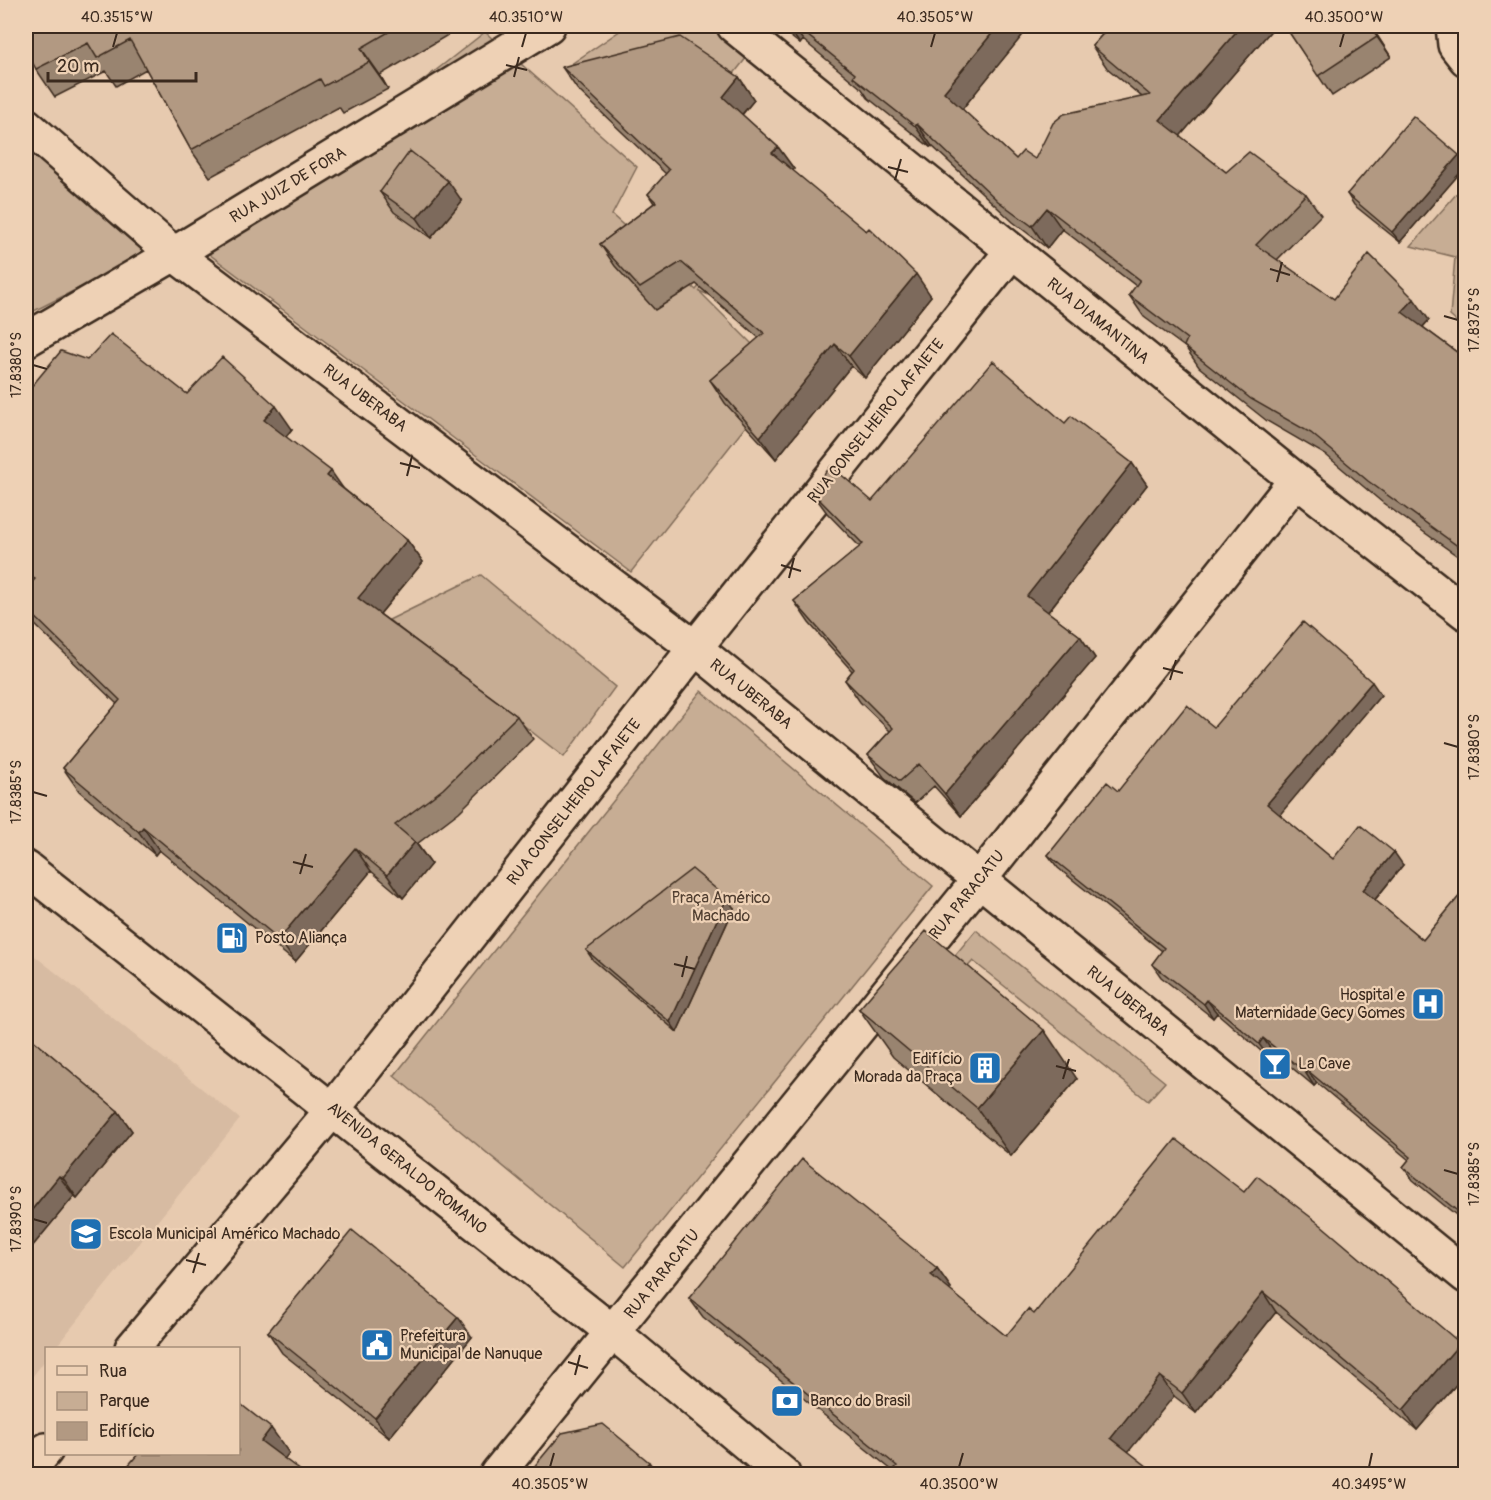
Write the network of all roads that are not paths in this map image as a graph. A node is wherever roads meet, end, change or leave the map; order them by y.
1 (548, 26) edge
2 (734, 26) edge
3 (26, 125) edge
4 (1012, 251) junction
5 (174, 254) junction
6 (26, 340) edge
7 (1296, 480) junction
8 (1466, 613) edge
9 (695, 648) junction
10 (26, 867) edge
11 (979, 880) junction
12 (333, 1109) junction
13 (1466, 1276) edge
14 (614, 1333) junction
15 (133, 1347) edge
16 (45, 1451) edge
17 (26, 1474) edge
18 (497, 1474) edge
19 (783, 1474) edge

1 - 5 street, RUA JUIZ DE FORA
2 - 4 street, RUA DIAMANTINA
3 - 5 street, RUA UBERABA
4 - 7 street, RUA DIAMANTINA
4 - 9 street, RUA CONSELHEIRO LAFAIETE
5 - 6 street, RUA JUIZ DE FORA
5 - 9 street, RUA UBERABA
7 - 8 street, RUA DIAMANTINA
7 - 11 street, RUA PARACATU
9 - 11 street, RUA UBERABA
9 - 12 street, RUA CONSELHEIRO LAFAIETE
10 - 12 street, AVENIDA GERALDO ROMANO
11 - 13 street, RUA UBERABA
11 - 14 street, RUA PARACATU
12 - 14 street, AVENIDA GERALDO ROMANO
12 - 15 street, RUA CONSELHEIRO LAFAIETE
14 - 18 street, RUA PARACATU
14 - 19 street, AVENIDA GERALDO ROMANO
16 - 17 street

